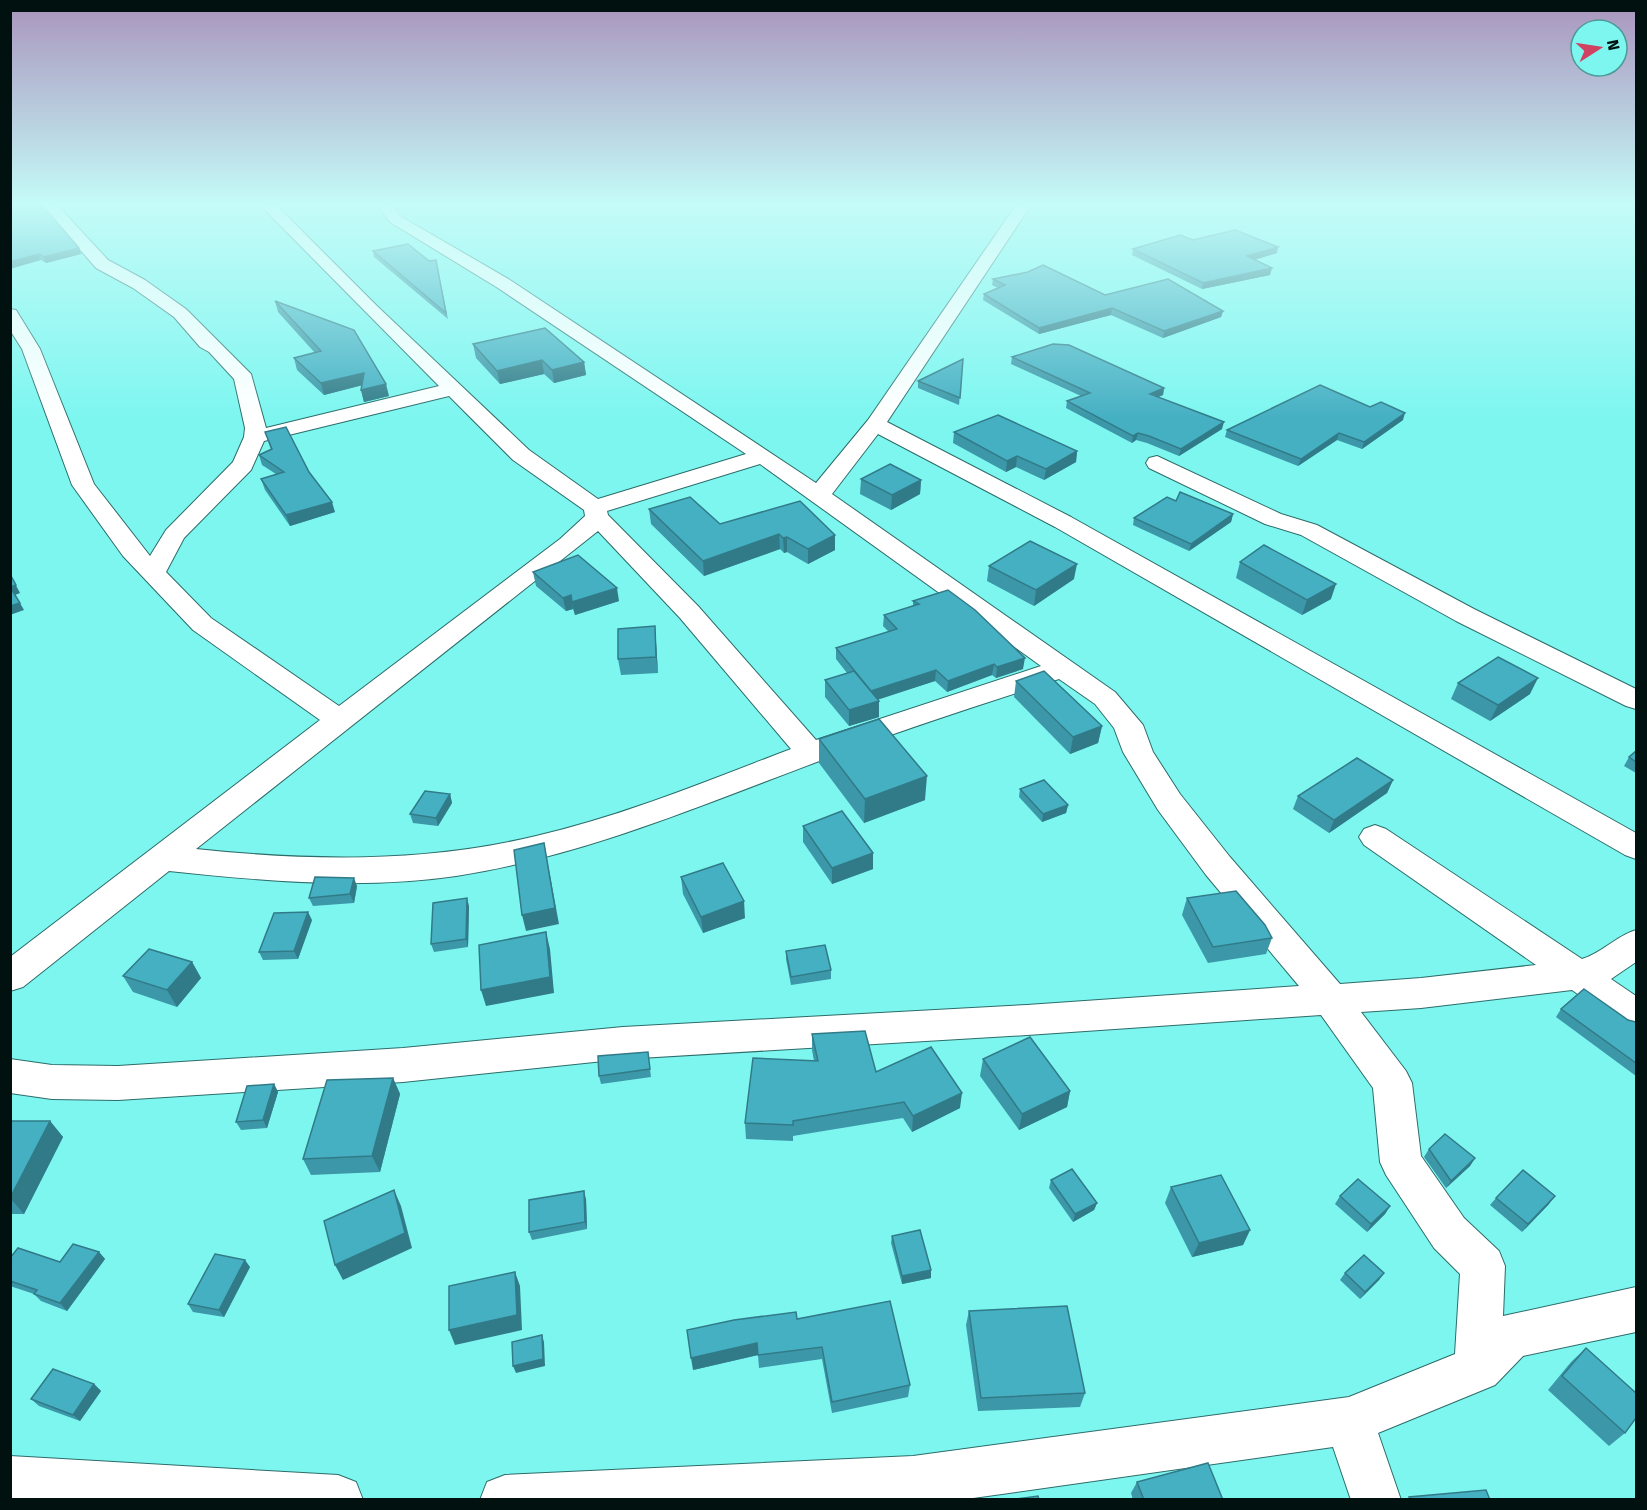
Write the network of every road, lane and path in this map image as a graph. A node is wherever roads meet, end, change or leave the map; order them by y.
1 (123, 275) edge
2 (339, 275) edge
3 (490, 275) edge
4 (976, 275) edge
5 (10, 314) edge
6 (453, 388) junction
7 (875, 424) junction
8 (255, 437) junction
9 (763, 456) junction
10 (1157, 463) dead end
11 (819, 495) junction
12 (596, 512) junction
13 (152, 574) junction
14 (1063, 668) junction
15 (1636, 700) edge
16 (339, 720) junction
17 (810, 753) junction
18 (1376, 837) dead end
19 (1636, 847) edge
20 (163, 858) junction
21 (1636, 944) edge
22 (1577, 975) junction
23 (10, 976) edge
24 (1330, 998) junction
25 (1636, 1015) edge
26 (10, 1077) edge
27 (1636, 1310) edge
28 (1478, 1368) junction
29 (1349, 1421) junction
30 (10, 1481) edge
31 (338, 1500) edge
32 (505, 1500) edge
33 (1376, 1500) edge

1 - 8 street
2 - 6 street
3 - 9 street
4 - 7 street
5 - 13 street
6 - 8 street
6 - 12 street
7 - 11 street
7 - 19 street
8 - 13 street
9 - 11 street
9 - 12 street
10 - 15 street
11 - 14 street
12 - 16 street
12 - 17 street
13 - 16 street
14 - 17 street
14 - 24 street
16 - 20 street
17 - 20 street
18 - 22 street
20 - 23 street
21 - 22 street
22 - 24 street
22 - 25 street
24 - 26 street
24 - 28 street
27 - 28 street
28 - 29 street
29 - 32 street
29 - 33 street
30 - 31 street

